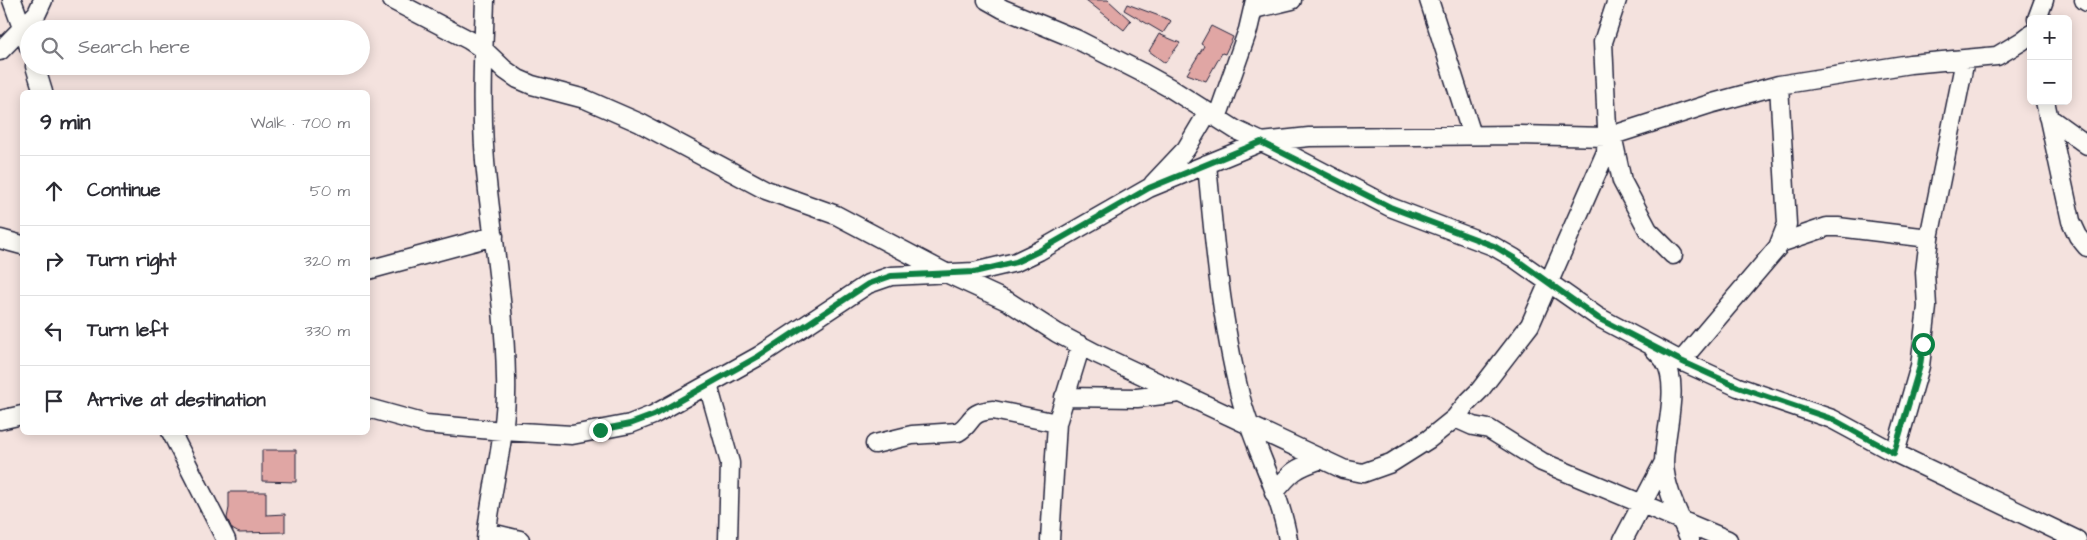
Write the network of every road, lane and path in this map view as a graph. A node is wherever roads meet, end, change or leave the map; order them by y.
1 (12, 0) edge
2 (43, 0) edge
3 (392, 0) edge
4 (485, 0) edge
5 (987, 0) edge
6 (1292, 0) edge
7 (1429, 0) edge
8 (1617, 0) edge
9 (2044, 0) edge
10 (1254, 4) edge
11 (2039, 15) edge
12 (30, 20) edge
13 (20, 22) edge
14 (20, 29) edge
15 (2027, 37) edge
16 (484, 50) junction
17 (0, 51) edge
18 (1965, 60) junction
19 (38, 75) edge
20 (1779, 85) junction
21 (42, 90) edge
22 (2047, 109) edge
23 (1212, 115) junction
24 (1472, 135) junction
25 (1610, 136) junction
26 (1261, 142) junction
27 (2087, 145) edge
28 (1207, 164) junction
29 (1149, 188) junction
30 (494, 236) junction
31 (1929, 238) junction
32 (0, 239) edge
33 (1780, 243) junction
34 (20, 244) edge
35 (2087, 247) edge
36 (1673, 255) dead end
37 (370, 269) edge
38 (946, 273) junction
39 (1548, 282) junction
40 (1647, 342) junction
41 (1081, 345) junction
42 (1681, 361) junction
43 (708, 385) junction
44 (1180, 393) junction
45 (1064, 397) junction
46 (370, 409) edge
47 (20, 415) edge
48 (1455, 418) junction
49 (0, 420) edge
50 (1057, 423) junction
51 (1249, 425) junction
52 (503, 431) junction
53 (173, 435) edge
54 (875, 444) dead end
55 (1894, 453) junction
56 (1322, 459) junction
57 (1664, 462) junction
58 (1274, 493) junction
59 (1640, 504) junction
60 (1680, 519) junction
61 (487, 536) edge
62 (226, 540) edge
63 (520, 540) edge
64 (728, 540) edge
65 (1050, 540) edge
66 (1288, 540) edge
67 (1623, 540) edge
68 (1690, 540) edge
69 (1728, 540) edge
70 (2077, 540) edge

1 - 13 street
2 - 12 street
3 - 16 street
4 - 16 street
5 - 23 street
6 - 10 street
7 - 24 street
8 - 25 street
9 - 11 street
10 - 23 street
14 - 17 street
15 - 18 street
16 - 30 street
16 - 38 street
18 - 20 street
18 - 31 street
19 - 21 street
20 - 25 street
20 - 33 street
22 - 27 street
22 - 35 street
23 - 26 street
23 - 29 street
24 - 25 street
24 - 26 street
25 - 36 street
25 - 39 street
26 - 28 street
26 - 39 street
28 - 29 street
28 - 51 street
29 - 38 street
30 - 37 street
30 - 52 street
31 - 33 street
31 - 55 street
32 - 34 street
33 - 42 street
38 - 41 street
38 - 43 street
39 - 40 street
39 - 48 street
40 - 42 street
40 - 57 street
41 - 44 street
41 - 45 street
42 - 55 street
43 - 52 street
43 - 64 street
44 - 45 street
44 - 51 street
45 - 50 street
46 - 52 street
47 - 49 street
48 - 56 street
48 - 59 street
50 - 54 street
50 - 65 street
51 - 56 street
51 - 58 street
52 - 61 street
53 - 62 street
55 - 70 street
56 - 58 street
57 - 59 street
57 - 60 street
58 - 66 street
59 - 60 street
59 - 67 street
60 - 68 street
60 - 69 street
61 - 63 street

